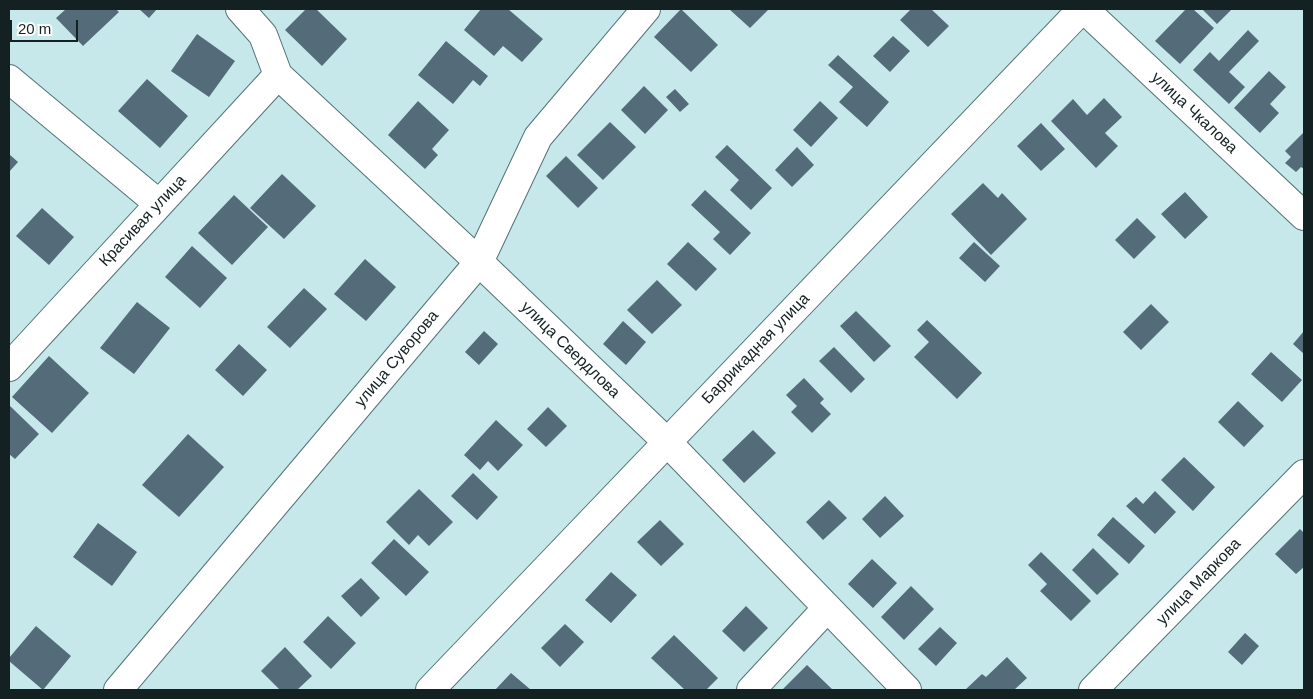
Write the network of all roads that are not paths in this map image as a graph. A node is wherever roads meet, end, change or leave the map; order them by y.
1 (240, 9) edge
2 (646, 9) edge
3 (1083, 9) edge
4 (278, 75) junction
5 (9, 79) edge
6 (159, 204) junction
7 (1304, 216) edge
8 (479, 262) junction
9 (9, 367) edge
10 (666, 442) junction
11 (1304, 474) edge
12 (827, 608) junction
13 (118, 690) edge
14 (430, 690) edge
15 (752, 690) edge
16 (907, 690) edge
17 (1093, 690) edge

1 - 4 street, улица Свердлова
2 - 8 street, улица Суворова
3 - 7 street, улица Чкалова
3 - 10 street, Баррикадная улица
4 - 6 street, Красивая улица
4 - 8 street, улица Свердлова
5 - 6 street
6 - 9 street, Красивая улица
8 - 10 street, улица Свердлова
8 - 13 street, улица Суворова
10 - 12 street, улица Свердлова
10 - 14 street, Баррикадная улица
11 - 17 street, улица Маркова
12 - 15 street
12 - 16 street, улица Свердлова

